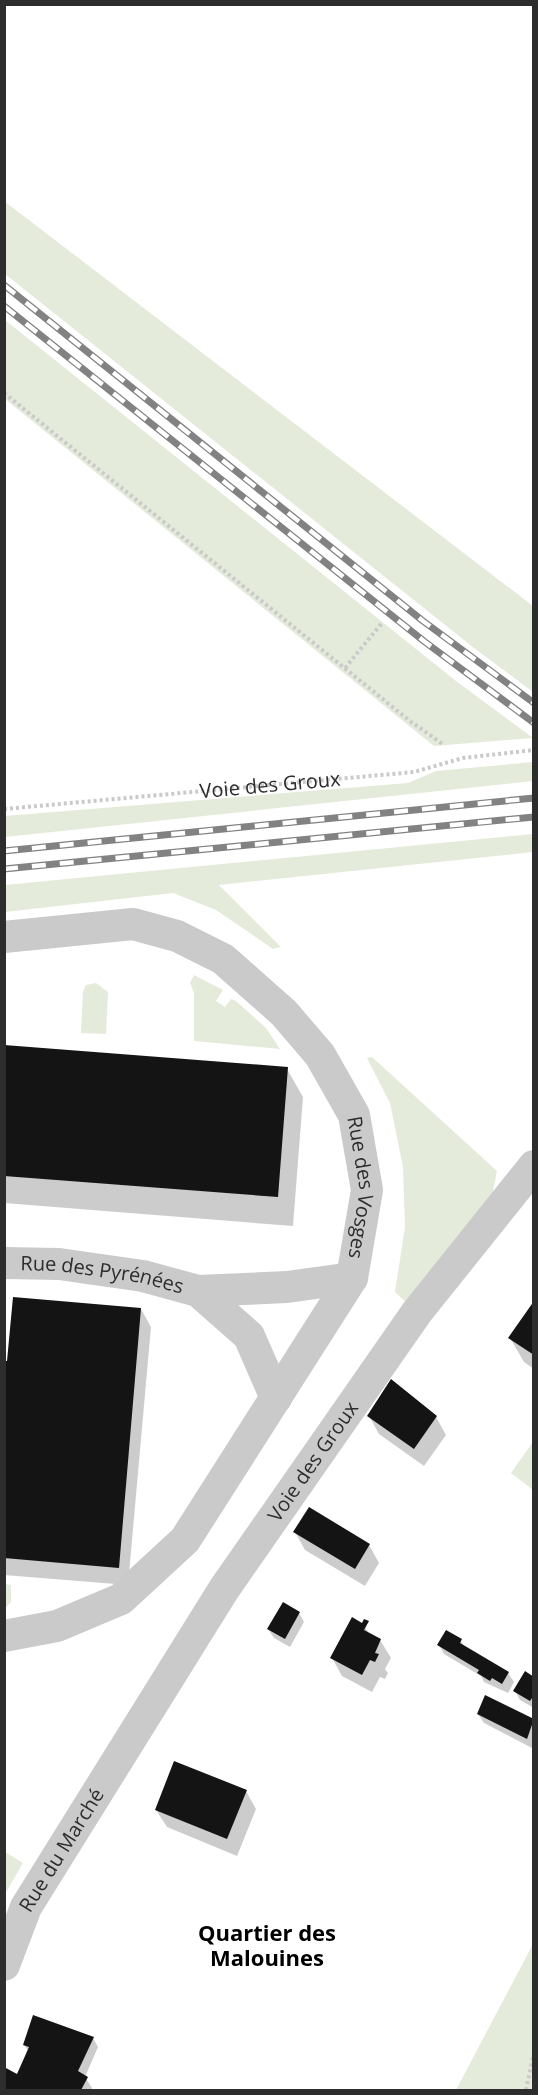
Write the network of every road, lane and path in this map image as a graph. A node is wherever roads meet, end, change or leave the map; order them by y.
1 (4, 393) edge
2 (382, 623) dead end
3 (345, 668) junction
4 (444, 745) dead end
5 (534, 750) edge
6 (4, 809) edge
7 (4, 937) edge
8 (534, 1166) edge
9 (4, 1263) edge
10 (352, 1278) junction
11 (198, 1291) junction
12 (276, 1398) junction
13 (4, 1636) edge
14 (111, 1770) joint
15 (4, 1965) edge
16 (534, 2052) edge
17 (526, 2091) edge

1 - 3 path
2 - 3 path
3 - 4 path
5 - 6 path, Voie des Groux
7 - 10 street, Rue des Vosges
8 - 14 street, Voie des Groux
9 - 11 street, Rue des Pyrénées
10 - 11 street, Rue des Pyrénées
10 - 12 street, Rue des Vosges
11 - 12 street, Rue des Pyrénées
12 - 13 street, Rue des Vosges
14 - 15 street, Rue du Marché
16 - 17 path

